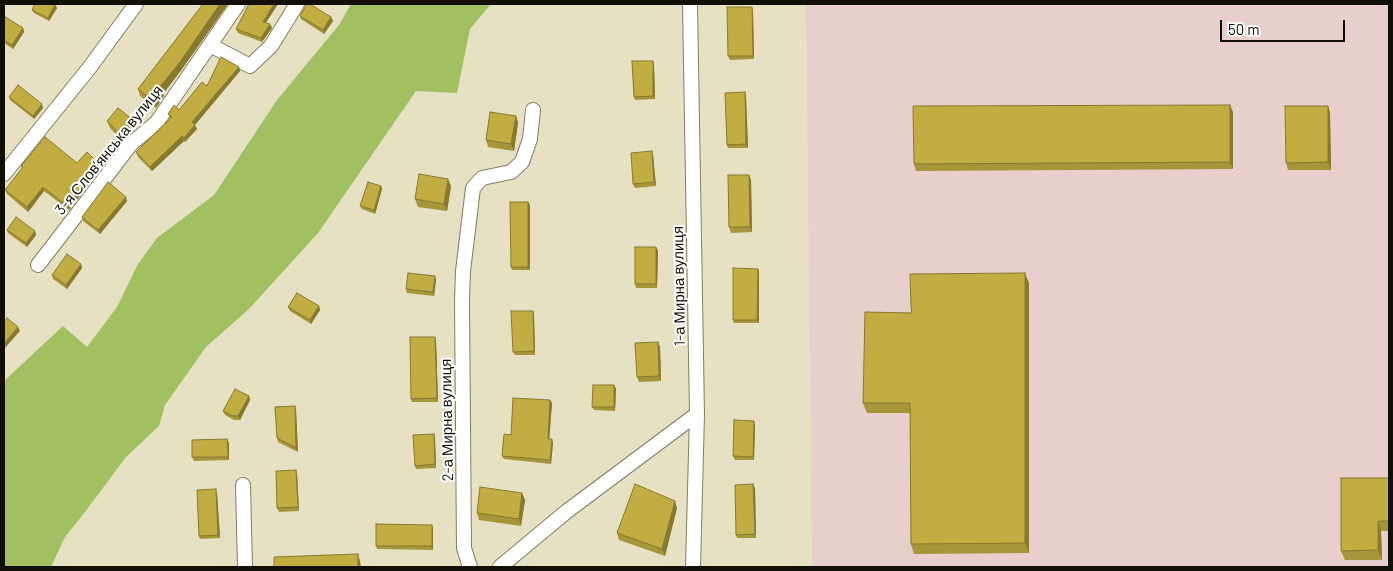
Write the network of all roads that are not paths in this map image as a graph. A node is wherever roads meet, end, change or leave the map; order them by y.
1 (136, 4) edge
2 (238, 4) edge
3 (297, 4) edge
4 (690, 4) edge
5 (210, 44) junction
6 (533, 110) dead end
7 (4, 174) edge
8 (38, 265) dead end
9 (697, 414) junction
10 (243, 485) dead end
11 (245, 567) edge
12 (470, 567) edge
13 (500, 567) edge
14 (694, 567) edge

1 - 7 street
2 - 5 street, 3-я Слов’янська вулиця
3 - 5 street
4 - 9 street, 1-а Мирна вулиця
5 - 8 street, 3-я Слов’янська вулиця
6 - 12 street, 2-а Мирна вулиця
9 - 13 street
9 - 14 street, 1-а Мирна вулиця
10 - 11 street

